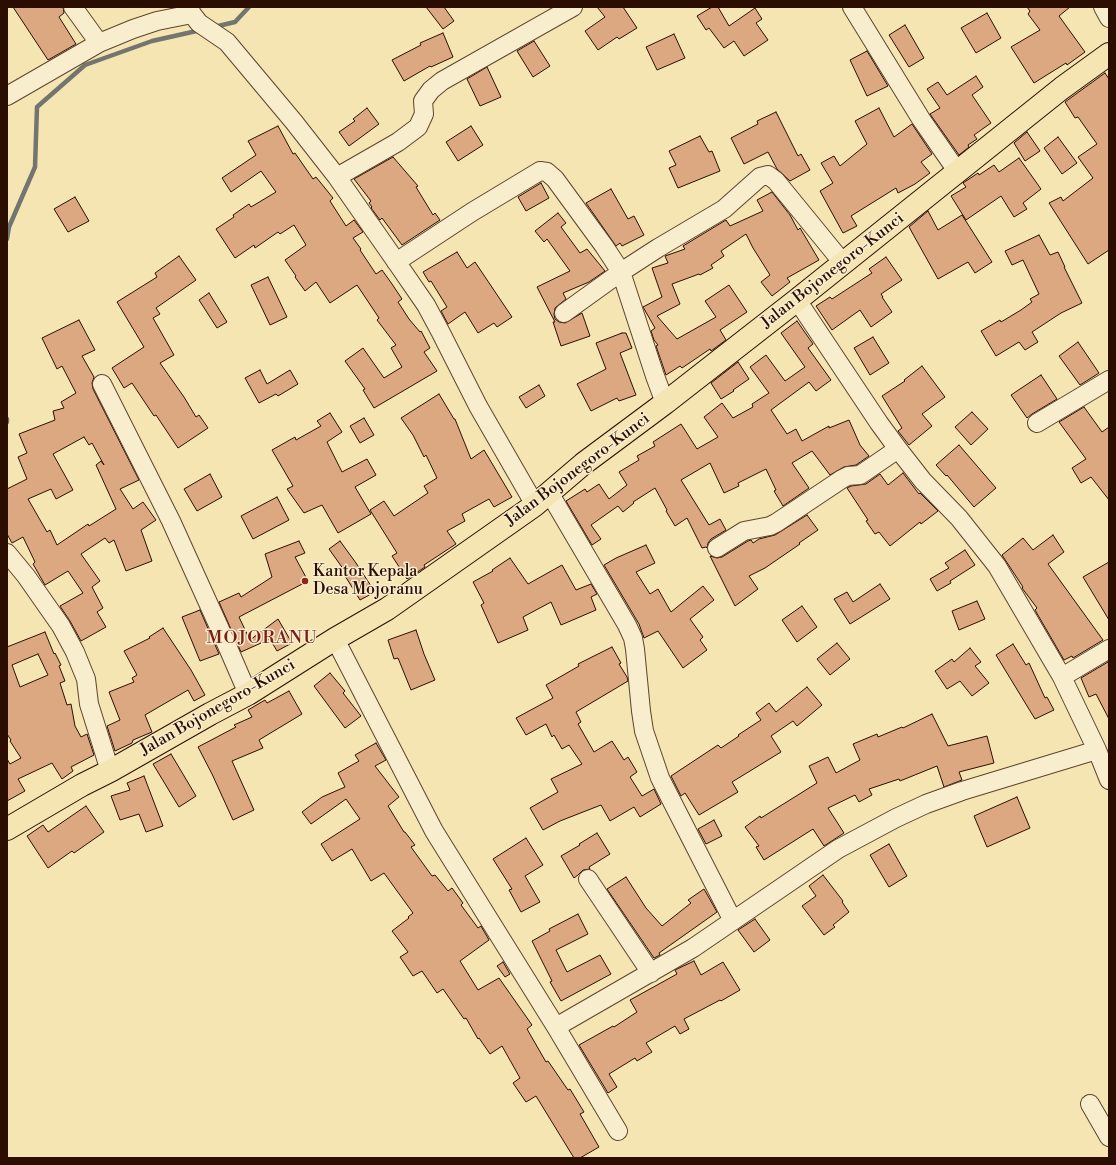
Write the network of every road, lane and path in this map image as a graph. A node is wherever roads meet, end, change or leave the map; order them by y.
1 (73, 7) edge
2 (573, 7) edge
3 (852, 7) edge
4 (1103, 7) edge
5 (193, 15) edge
6 (1109, 18) edge
7 (99, 43) junction
8 (1109, 54) edge
9 (7, 96) edge
10 (957, 171) junction
11 (337, 177) junction
12 (396, 262) junction
13 (842, 263) junction
14 (621, 272) junction
15 (797, 300) junction
16 (564, 313) dead end
17 (1109, 380) edge
18 (102, 384) dead end
19 (665, 403) junction
20 (1037, 424) dead end
21 (898, 449) junction
22 (542, 500) junction
23 (717, 548) dead end
24 (7, 553) edge
25 (335, 638) junction
26 (1109, 649) edge
27 (1062, 677) junction
28 (248, 694) junction
29 (1097, 750) junction
30 (110, 771) junction
31 (1109, 780) edge
32 (7, 829) edge
33 (588, 878) dead end
34 (733, 921) junction
35 (651, 973) junction
36 (556, 1027) junction
37 (1090, 1104) dead end
38 (618, 1131) dead end
39 (1109, 1137) edge

1 - 7 street
2 - 11 street
3 - 10 street
4 - 6 street
5 - 7 street
5 - 11 street
7 - 9 street
8 - 10 main road, Jalan Bojonegoro-Kunci
10 - 13 main road, Jalan Bojonegoro-Kunci
11 - 12 street
12 - 14 street
12 - 22 street
13 - 14 street
13 - 15 main road, Jalan Bojonegoro-Kunci
14 - 16 street
14 - 19 street
15 - 19 main road, Jalan Bojonegoro-Kunci
15 - 21 street
17 - 20 street
18 - 28 street
19 - 22 main road, Jalan Bojonegoro-Kunci
21 - 23 street
21 - 27 street
22 - 25 main road, Jalan Bojonegoro-Kunci
22 - 34 street
24 - 30 street
25 - 28 main road, Jalan Bojonegoro-Kunci
25 - 36 street
26 - 27 street
27 - 29 street
28 - 30 main road, Jalan Bojonegoro-Kunci
29 - 31 street
29 - 34 street
30 - 32 main road, Jalan Bojonegoro-Kunci
33 - 35 street
34 - 35 street
35 - 36 street
36 - 38 street
37 - 39 street

